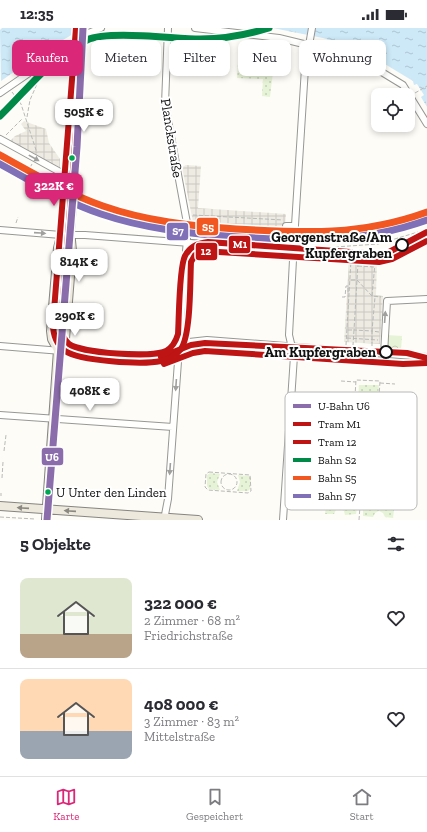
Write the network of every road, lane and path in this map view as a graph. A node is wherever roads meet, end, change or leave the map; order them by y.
1 (101, 28) edge
2 (168, 28) edge
3 (195, 28) edge
4 (312, 28) edge
5 (81, 33) edge
6 (309, 40) edge
7 (299, 42) edge
8 (386, 75) edge
9 (44, 76) edge
10 (304, 76) edge
11 (33, 78) dead end
12 (35, 81) junction
13 (37, 84) junction
14 (427, 86) edge
15 (27, 87) dead end
16 (418, 91) dead end
17 (12, 92) dead end
18 (0, 93) edge
19 (62, 115) dead end
20 (66, 115) dead end
21 (27, 118) junction
22 (22, 119) dead end
23 (427, 124) edge
24 (1, 138) edge
25 (37, 151) dead end
26 (33, 162) dead end
27 (71, 174) junction
28 (33, 179) dead end
29 (76, 203) dead end
30 (94, 211) dead end
31 (192, 215) dead end
32 (18, 218) dead end
33 (17, 221) junction
34 (20, 222) dead end
35 (16, 223) dead end
36 (187, 223) tunnel mouth
37 (286, 223) joint
38 (295, 226) junction
39 (0, 230) edge
40 (425, 233) edge
41 (61, 235) junction
42 (70, 235) junction
43 (186, 241) junction
44 (330, 247) dead end
45 (294, 252) junction
46 (352, 260) dead end
47 (358, 260) dead end
48 (375, 262) dead end
49 (358, 266) junction
50 (375, 267) junction
51 (350, 280) junction
52 (357, 280) junction
53 (349, 292) junction
54 (372, 296) junction
55 (342, 297) dead end
56 (345, 297) junction
57 (349, 297) junction
58 (375, 297) junction
59 (427, 299) edge
60 (388, 300) junction
61 (347, 330) junction
62 (354, 330) junction
63 (372, 332) junction
64 (385, 332) junction
65 (346, 338) junction
66 (353, 338) junction
67 (372, 339) junction
68 (384, 340) junction
69 (0, 346) edge
70 (292, 346) junction
71 (179, 349) junction
72 (58, 350) junction
73 (346, 351) junction
74 (352, 351) junction
75 (371, 353) junction
76 (384, 354) junction
77 (427, 357) edge
78 (341, 381) dead end
79 (356, 382) junction
80 (380, 383) junction
81 (395, 384) dead end
82 (292, 392) edge
83 (355, 392) edge
84 (379, 392) edge
85 (0, 415) edge
86 (53, 419) junction
87 (173, 427) junction
88 (6, 435) dead end
89 (4, 451) dead end
90 (3, 462) dead end
91 (225, 473) junction
92 (234, 474) junction
93 (2, 478) dead end
94 (285, 480) edge
95 (227, 491) junction
96 (1, 493) dead end
97 (1, 496) dead end
98 (0, 506) edge
99 (47, 509) junction
100 (360, 510) edge
101 (35, 515) dead end
102 (0, 516) edge
103 (35, 519) edge
104 (164, 519) edge
105 (46, 520) edge
106 (198, 520) edge
107 (282, 520) edge
108 (359, 520) edge

1 - 5 street
2 - 36 street, Planckstraße
3 - 7 street
4 - 6 street
5 - 18 street
5 - 27 main road
8 - 23 street
9 - 13 path
10 - 38 street
11 - 12 path
12 - 13 path
12 - 15 path
13 - 21 path
14 - 16 path
17 - 21 path
19 - 20 path
21 - 25 path
22 - 24 path
24 -> 27 street
26 - 28 path
27 - 41 main road
27 - 42 main road
29 - 30 path
31 - 37 path
32 - 33 path
33 - 34 path
33 - 35 path
37 - 38 street
38 - 45 street
39 -> 41 street
40 - 44 path
40 - 45 street
41 - 72 main road
42 - 43 street
42 - 72 main road
43 - 45 street
43 - 71 street
45 - 70 street
46 - 51 path
47 - 49 path
48 - 50 path
49 - 50 path
49 - 52 path
50 - 54 path
51 - 52 path
51 - 53 path
52 - 54 path
52 - 62 path
53 - 56 path
53 - 57 path
54 - 58 path
55 - 56 path
56 - 57 path
57 - 61 path
58 - 60 path
58 - 63 path
59 - 60 street
64 -> 60 street
61 - 62 path
61 - 65 path
62 - 63 path
62 - 66 path
63 - 64 path
63 - 67 path
64 - 68 street
65 - 66 path
65 - 73 path
66 - 67 path
66 - 74 path
67 - 68 path
67 - 75 path
68 - 76 street
69 - 72 street
70 - 71 street
70 - 73 street
70 - 82 street
71 - 72 street
71 -> 87 street
72 - 86 main road
73 - 74 street
74 - 75 street
75 - 76 street
76 - 77 street
78 - 79 path
79 - 80 path
79 - 83 path
80 - 81 path
80 - 84 path
85 - 86 street
86 - 87 street
86 - 99 main road
87 -> 104 street
88 - 89 path
90 - 93 path
91 - 92 path
91 - 95 path
91 - 95 path
92 - 95 path
92 - 95 path
94 - 107 street
96 - 97 path
99 -> 98 main road
104 -> 99 main road
99 - 105 main road
100 - 108 path
101 - 103 path
102 - 103 path
104 - 106 main road

